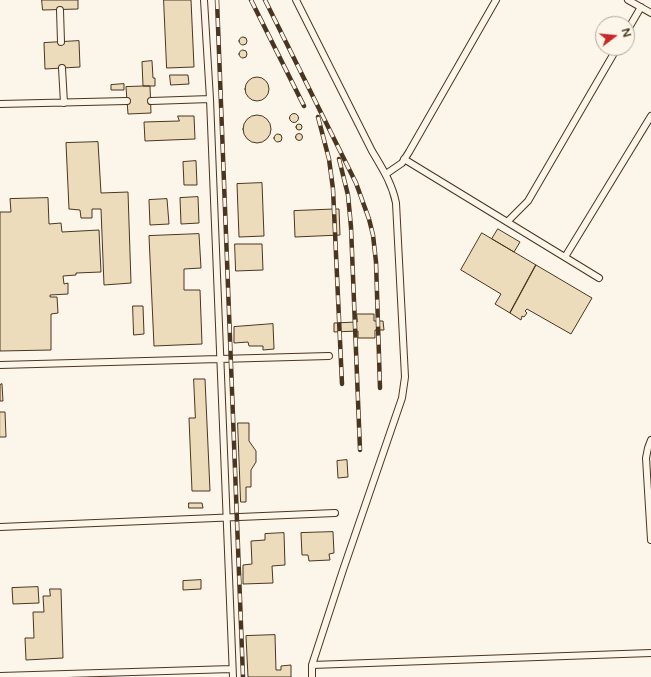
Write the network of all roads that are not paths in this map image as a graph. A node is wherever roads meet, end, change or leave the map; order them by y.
1 (204, 0) edge
2 (296, 0) edge
3 (496, 0) edge
4 (628, 0) edge
5 (641, 7) junction
6 (60, 10) dead end
7 (651, 13) edge
8 (635, 17) edge
9 (61, 42) dead end
10 (612, 56) edge
11 (62, 68) dead end
12 (210, 99) junction
13 (127, 101) dead end
14 (151, 101) dead end
15 (64, 103) junction
16 (0, 104) edge
17 (651, 116) edge
18 (404, 159) junction
19 (386, 174) junction
20 (507, 222) junction
21 (565, 257) junction
22 (599, 278) dead end
23 (329, 356) dead end
24 (220, 359) junction
25 (0, 365) edge
26 (651, 440) edge
27 (335, 513) dead end
28 (226, 518) junction
29 (0, 527) edge
30 (651, 540) edge
31 (651, 653) edge
32 (312, 665) junction
33 (232, 669) junction
34 (81, 675) edge
35 (0, 676) edge
36 (232, 677) edge
37 (312, 677) edge

1 - 12 lane
2 - 19 lane
3 - 18 lane
4 - 5 lane
5 - 7 lane
5 - 8 lane
6 - 9 lane
10 - 20 lane
11 - 15 lane
12 - 14 lane
12 - 24 lane
13 - 15 lane
15 - 16 lane
17 - 21 lane
18 - 19 lane
18 - 20 lane
19 - 32 lane
20 - 21 lane
21 - 22 lane
23 - 24 lane
24 - 25 lane
24 - 28 lane
26 - 30 lane
27 - 28 lane
28 - 29 lane
28 - 33 lane
31 - 32 lane
32 - 37 lane
33 - 34 lane
33 - 36 lane
34 - 35 lane

